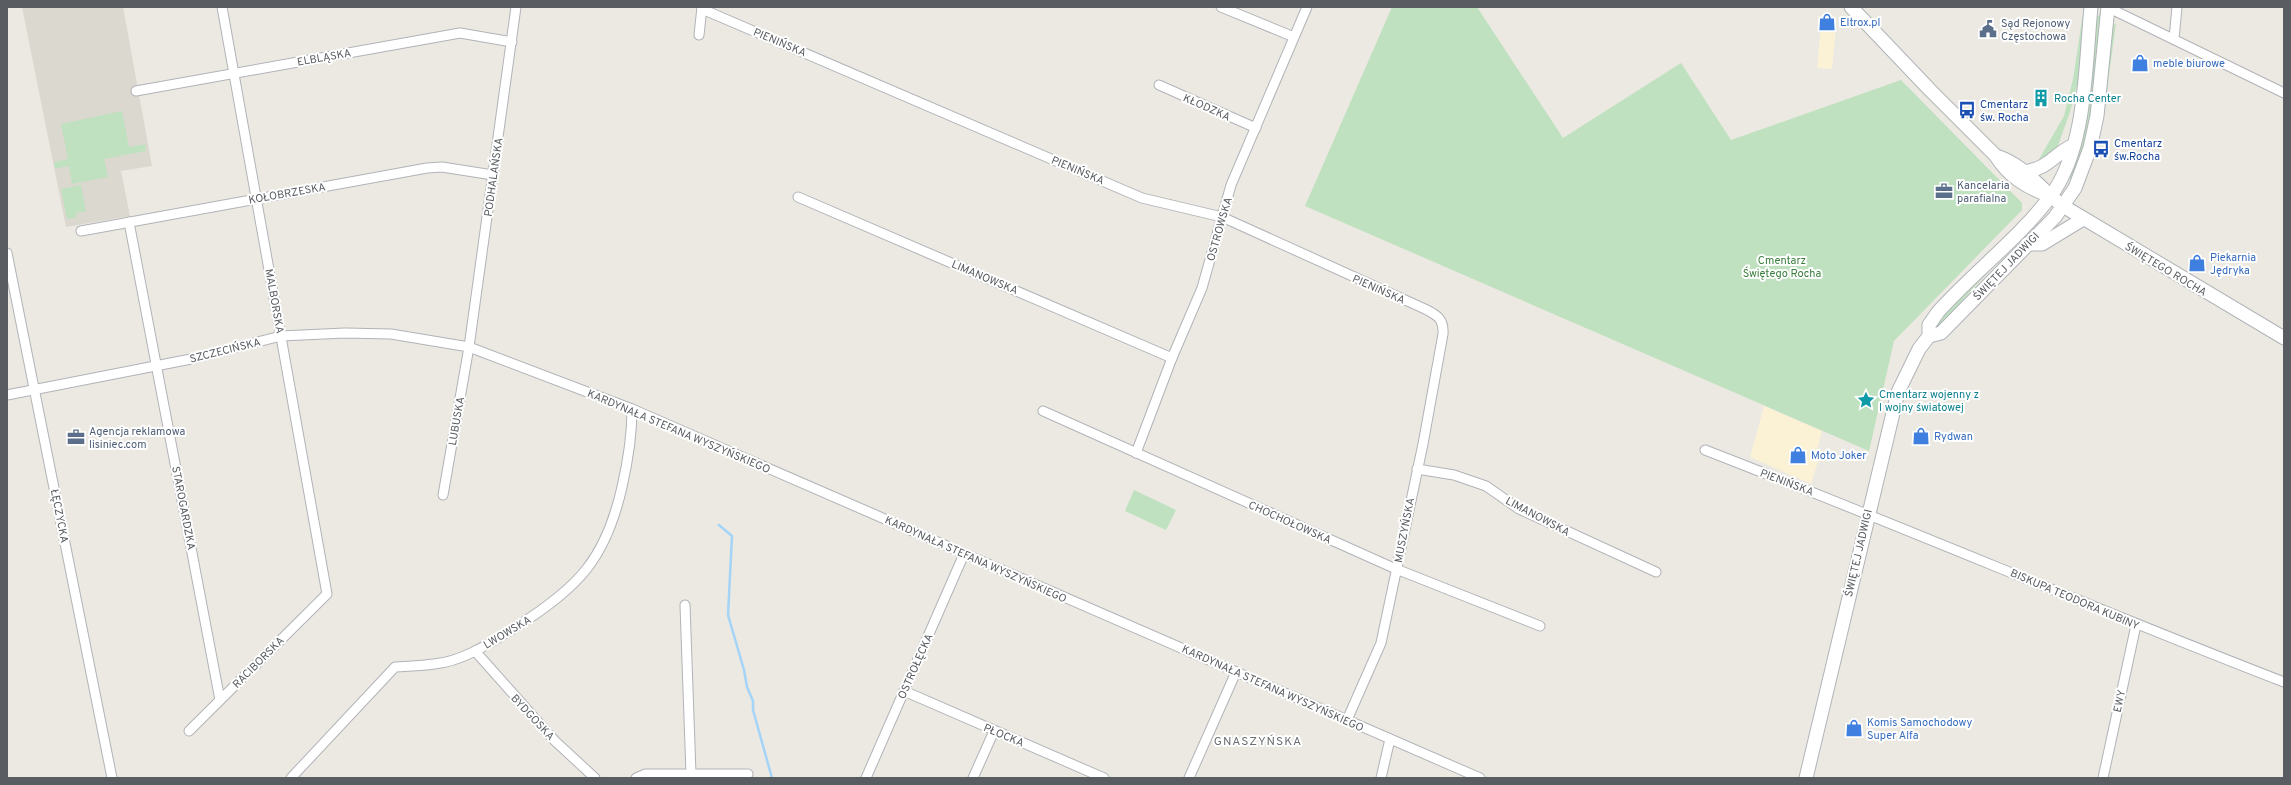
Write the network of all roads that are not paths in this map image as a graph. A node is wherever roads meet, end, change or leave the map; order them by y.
1 (222, 7) edge
2 (516, 7) edge
3 (1221, 7) edge
4 (1307, 7) edge
5 (1851, 7) edge
6 (2091, 7) edge
7 (2108, 7) edge
8 (2177, 7) edge
9 (702, 8) edge
10 (699, 35) dead end
11 (1294, 37) junction
12 (2174, 39) junction
13 (512, 42) junction
14 (234, 73) junction
15 (1159, 85) dead end
16 (136, 92) dead end
17 (2284, 93) edge
18 (1256, 128) junction
19 (2074, 145) junction
20 (1996, 156) junction
21 (2025, 172) junction
22 (493, 174) junction
23 (2050, 196) junction
24 (798, 197) dead end
25 (257, 198) junction
26 (2063, 206) junction
27 (1222, 217) junction
28 (2083, 219) junction
29 (129, 222) junction
30 (81, 230) dead end
31 (2027, 244) junction
32 (7, 253) edge
33 (1443, 334) joint
34 (281, 336) junction
35 (1929, 336) junction
36 (2284, 338) edge
37 (470, 347) junction
38 (1172, 358) junction
39 (157, 364) junction
40 (35, 389) junction
41 (7, 395) edge
42 (632, 409) junction
43 (1043, 411) dead end
44 (1705, 450) dead end
45 (1136, 453) junction
46 (1417, 469) junction
47 (443, 495) dead end
48 (1868, 513) junction
49 (964, 554) junction
50 (1396, 569) junction
51 (1656, 572) dead end
52 (327, 594) joint
53 (685, 606) dead end
54 (2136, 625) junction
55 (1540, 626) dead end
56 (475, 651) junction
57 (1236, 672) junction
58 (2284, 682) edge
59 (904, 691) junction
60 (220, 700) junction
61 (1347, 720) junction
62 (189, 730) dead end
63 (994, 731) junction
64 (1390, 739) junction
65 (1084, 769) junction
66 (691, 774) junction
67 (748, 774) dead end
68 (112, 778) edge
69 (291, 778) edge
70 (595, 778) edge
71 (636, 778) edge
72 (866, 778) edge
73 (973, 778) edge
74 (1080, 778) edge
75 (1104, 778) edge
76 (1189, 778) edge
77 (1381, 778) edge
78 (1480, 778) edge
79 (1806, 778) edge
80 (2103, 778) edge

1 - 14 street, MALBORSKA
2 - 13 street, PODHALAŃSKA
3 - 11 street
4 - 11 street, OSTROWSKA
5 - 20 main road, ŚWIĘTEGO ROCHA
6 - 19 main road, ŚWIĘTEJ JADWIGI
7 - 12 street
7 - 26 main road, ŚWIĘTEJ JADWIGI
8 - 12 street
9 - 10 street
9 - 27 street, PIENIŃSKA
11 - 18 street, OSTROWSKA
12 - 17 street
13 - 14 street, ELBLĄSKA
13 - 22 street, PODHALAŃSKA
14 - 16 street, ELBLĄSKA
14 - 25 street, MALBORSKA
15 - 18 street, KŁODZKA
18 - 27 street, OSTROWSKA
19 - 21 main road
19 - 23 main road, ŚWIĘTEJ JADWIGI
20 - 21 main road, ŚWIĘTEGO ROCHA
20 - 23 main road, ŚWIĘTEGO ROCHA
21 - 23 main road, ŚWIĘTEGO ROCHA
22 - 25 street, KOŁOBRZESKA
22 - 37 street, PODHALAŃSKA
23 - 26 main road, ŚWIĘTEGO ROCHA
23 - 35 main road, ŚWIĘTEJ JADWIGI
24 - 38 street, LIMANOWSKA
25 - 29 street, KOŁOBRZESKA
25 - 34 street, MALBORSKA
26 - 28 main road, ŚWIĘTEGO ROCHA
26 - 31 main road, ŚWIĘTEJ JADWIGI
27 - 33 street, PIENIŃSKA
27 - 38 street, OSTROWSKA
28 - 31 main road
28 - 36 main road, ŚWIĘTEGO ROCHA
29 - 30 street, KOŁOBRZESKA
29 - 39 street, STAROGARDZKA
31 - 35 main road, ŚWIĘTEJ JADWIGI
32 - 40 street, ŁĘCZYCKA
33 - 46 street, MUSZYŃSKA
34 - 37 street, SZCZECIŃSKA
34 - 39 street, SZCZECIŃSKA
34 - 52 street, MALBORSKA
35 - 48 main road, ŚWIĘTEJ JADWIGI
37 - 42 street, KARDYNAŁA STEFANA WYSZYŃSKIEGO
37 - 47 street, LUBUSKA
38 - 45 street, OSTROWSKA
39 - 40 street, SZCZECIŃSKA
39 - 60 street, STAROGARDZKA
40 - 41 street, SZCZECIŃSKA
40 - 68 street, ŁĘCZYCKA
42 - 49 street, KARDYNAŁA STEFANA WYSZYŃSKIEGO
42 - 56 street, LWOWSKA
43 - 45 street, CHOCHOŁOWSKA
44 - 48 street, PIENIŃSKA
45 - 50 street, CHOCHOŁOWSKA
46 - 50 street, MUSZYŃSKA
46 - 51 street, LIMANOWSKA
48 - 54 street, BISKUPA TEODORA KUBINY
48 - 79 main road, ŚWIĘTEJ JADWIGI
49 - 57 street, KARDYNAŁA STEFANA WYSZYŃSKIEGO
49 - 59 street, OSTROŁĘCKA
50 - 55 street, CHOCHOŁOWSKA
50 - 61 street, MUSZYŃSKA
52 - 60 street, RACIBORSKA
53 - 66 street
54 - 58 street, BISKUPA TEODORA KUBINY
54 - 80 street, EWY
56 - 69 street, LWOWSKA
56 - 70 street, BYDGOSKA
57 - 61 street, KARDYNAŁA STEFANA WYSZYŃSKIEGO
57 - 76 street
59 - 63 street, PŁOCKA
59 - 72 street, OSTROŁĘCKA
60 - 62 street, RACIBORSKA
61 - 64 street, KARDYNAŁA STEFANA WYSZYŃSKIEGO
63 - 65 street, PŁOCKA
63 - 73 street
64 - 77 street
64 - 78 street, KARDYNAŁA STEFANA WYSZYŃSKIEGO
65 - 74 street
65 - 75 street, PŁOCKA
66 - 67 street
66 - 71 street

